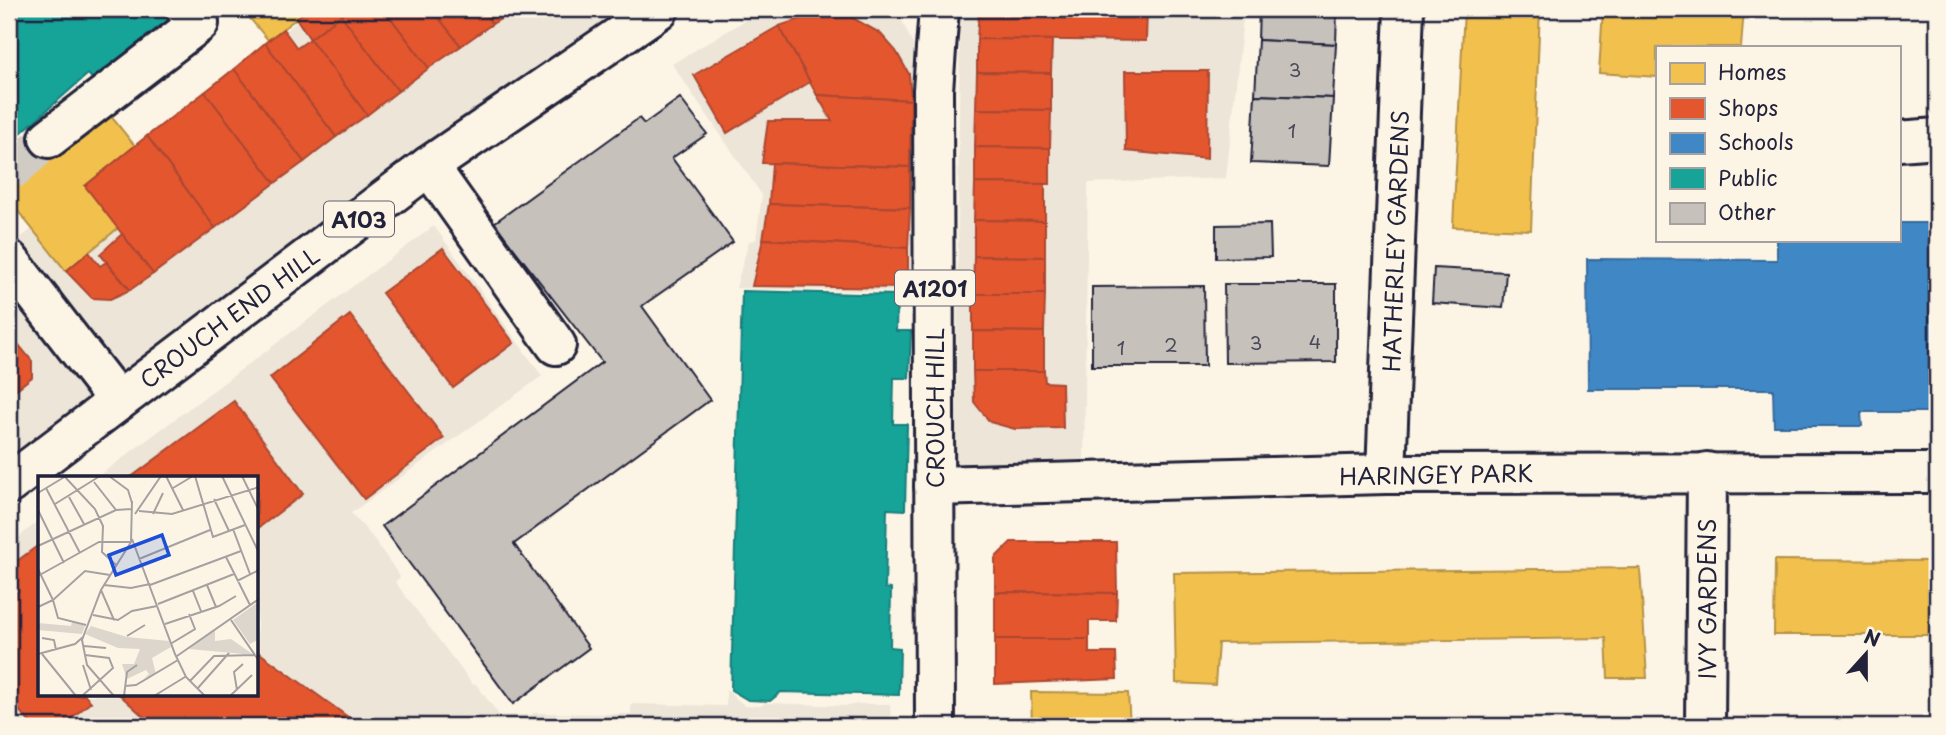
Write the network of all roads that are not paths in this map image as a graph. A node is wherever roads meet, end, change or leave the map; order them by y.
1 (186, 9) edge
2 (659, 9) edge
3 (917, 9) edge
4 (939, 9) edge
5 (1404, 9) edge
6 (933, 90) junction
7 (49, 138) tunnel mouth
8 (1937, 138) edge
9 (1900, 141) edge
10 (429, 166) junction
11 (9, 260) edge
12 (556, 345) dead end
13 (118, 401) junction
14 (1707, 472) junction
15 (1937, 473) edge
16 (1386, 474) junction
17 (9, 484) edge
18 (934, 486) junction
19 (935, 726) edge
20 (1705, 726) edge

1 - 7 street
2 - 10 street, CROUCH END HILL / A103
3 - 6 street, CROUCH HILL / A1201
4 - 6 street, CROUCH HILL / A1201
5 - 16 street, HATHERLEY GARDENS
6 - 18 street, CROUCH HILL / A1201
8 - 9 street
10 - 12 street
10 - 13 street, CROUCH END HILL / A103
11 - 13 street
13 - 17 street, CROUCH END HILL / A103
14 - 15 street, HARINGEY PARK
14 - 16 street, HARINGEY PARK
14 - 20 street, IVY GARDENS
16 - 18 street, HARINGEY PARK
18 - 19 street, CROUCH HILL / A1201

